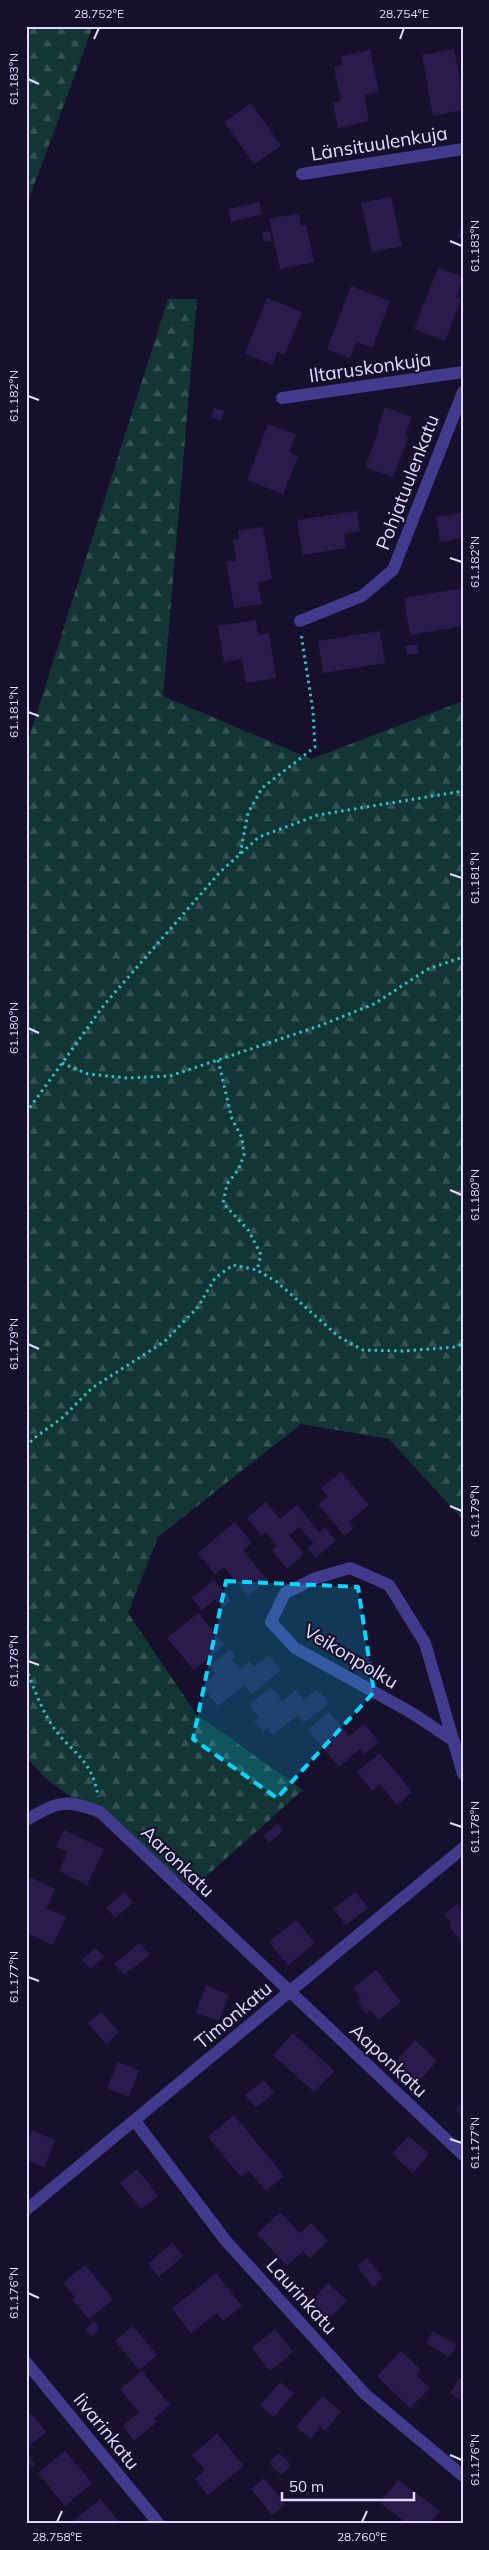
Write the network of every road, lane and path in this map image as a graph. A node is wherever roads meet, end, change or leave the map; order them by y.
1 (463, 149) edge
2 (302, 174) dead end
3 (463, 372) edge
4 (463, 392) edge
5 (282, 398) dead end
6 (300, 621) joint
7 (463, 791) edge
8 (240, 855) junction
9 (463, 957) edge
10 (218, 1060) junction
11 (62, 1063) junction
12 (26, 1113) edge
13 (257, 1270) junction
14 (463, 1344) edge
15 (26, 1447) edge
16 (26, 1668) edge
17 (454, 1741) junction
18 (463, 1774) edge
19 (100, 1812) junction
20 (26, 1820) edge
21 (463, 1848) edge
22 (289, 1992) junction
23 (135, 2121) junction
24 (463, 2154) edge
25 (26, 2210) edge
26 (26, 2362) edge
27 (463, 2476) edge
28 (159, 2524) edge

1 - 2 street, Länsituulenkuja
3 - 5 street, Iltaruskonkuja
4 - 6 street, Pohjatuulenkatu
6 - 8 path
7 - 8 path
8 - 11 path
9 - 10 path
10 - 11 path
10 - 13 path
11 - 12 path
13 - 14 path
13 - 15 path
16 - 19 path
17 - 17 street, Veikonpolku
17 - 18 street, Veikonpolku
19 - 20 street, Aaronkatu
19 - 22 street, Aaronkatu
21 - 22 street, Timonkatu
22 - 23 street, Timonkatu
22 - 24 street, Aaponkatu
23 - 25 street, Timonkatu
23 - 27 street, Laurinkatu
26 - 28 street, Iivarinkatu

